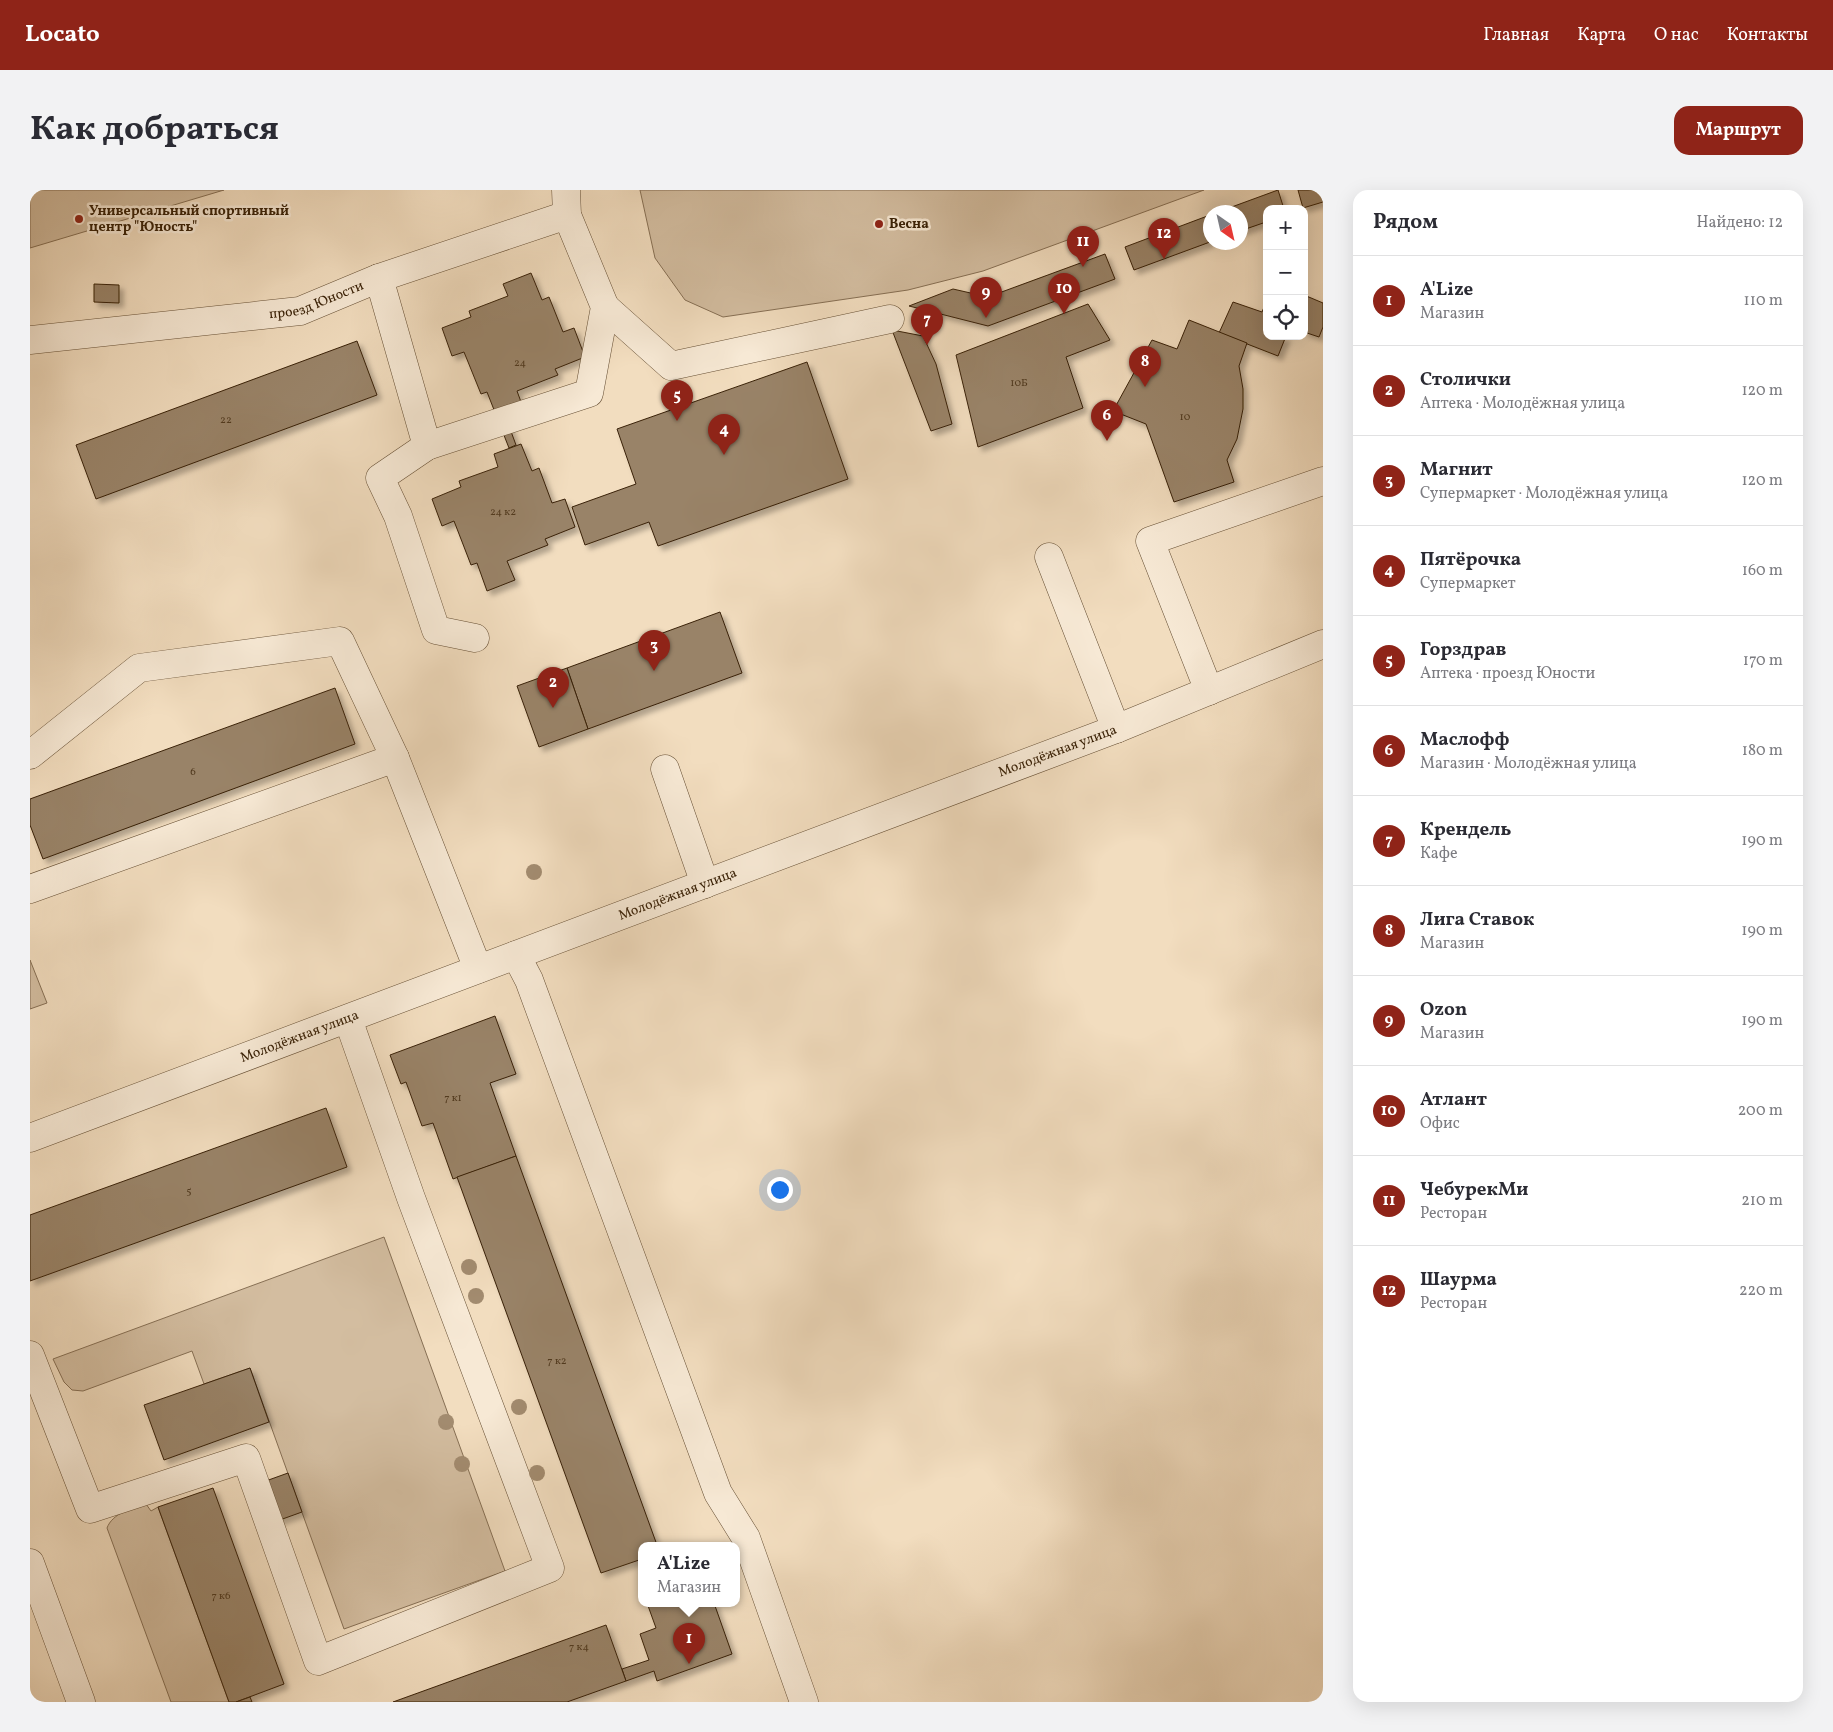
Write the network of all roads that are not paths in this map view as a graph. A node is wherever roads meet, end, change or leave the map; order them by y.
1 (566, 202) edge
2 (379, 278) junction
3 (605, 307) junction
4 (890, 319) dead end
5 (30, 340) edge
6 (427, 446) junction
7 (1323, 481) edge
8 (1049, 557) dead end
9 (475, 638) dead end
10 (1323, 644) edge
11 (1209, 691) junction
12 (1116, 729) junction
13 (30, 755) edge
14 (395, 758) junction
15 (665, 769) dead end
16 (705, 884) junction
17 (30, 889) edge
18 (516, 955) junction
19 (478, 970) junction
20 (348, 1018) junction
21 (30, 1138) edge
22 (30, 1355) edge
23 (30, 1563) edge
24 (81, 1702) edge
25 (804, 1702) edge

1 - 2 street, проезд Юности
1 - 3 street
2 - 5 street, проезд Юности
2 - 6 street
3 - 4 street
3 - 6 street
6 - 9 street
7 - 11 street
8 - 12 street
10 - 11 street, Молодёжная улица
11 - 12 street, Молодёжная улица
12 - 16 street, Молодёжная улица
13 - 14 street
14 - 17 street
14 - 19 street
15 - 16 street
16 - 18 street, Молодёжная улица
18 - 19 street, Молодёжная улица
18 - 25 street
19 - 20 street, Молодёжная улица
20 - 21 street, Молодёжная улица
20 - 22 street
23 - 24 street

